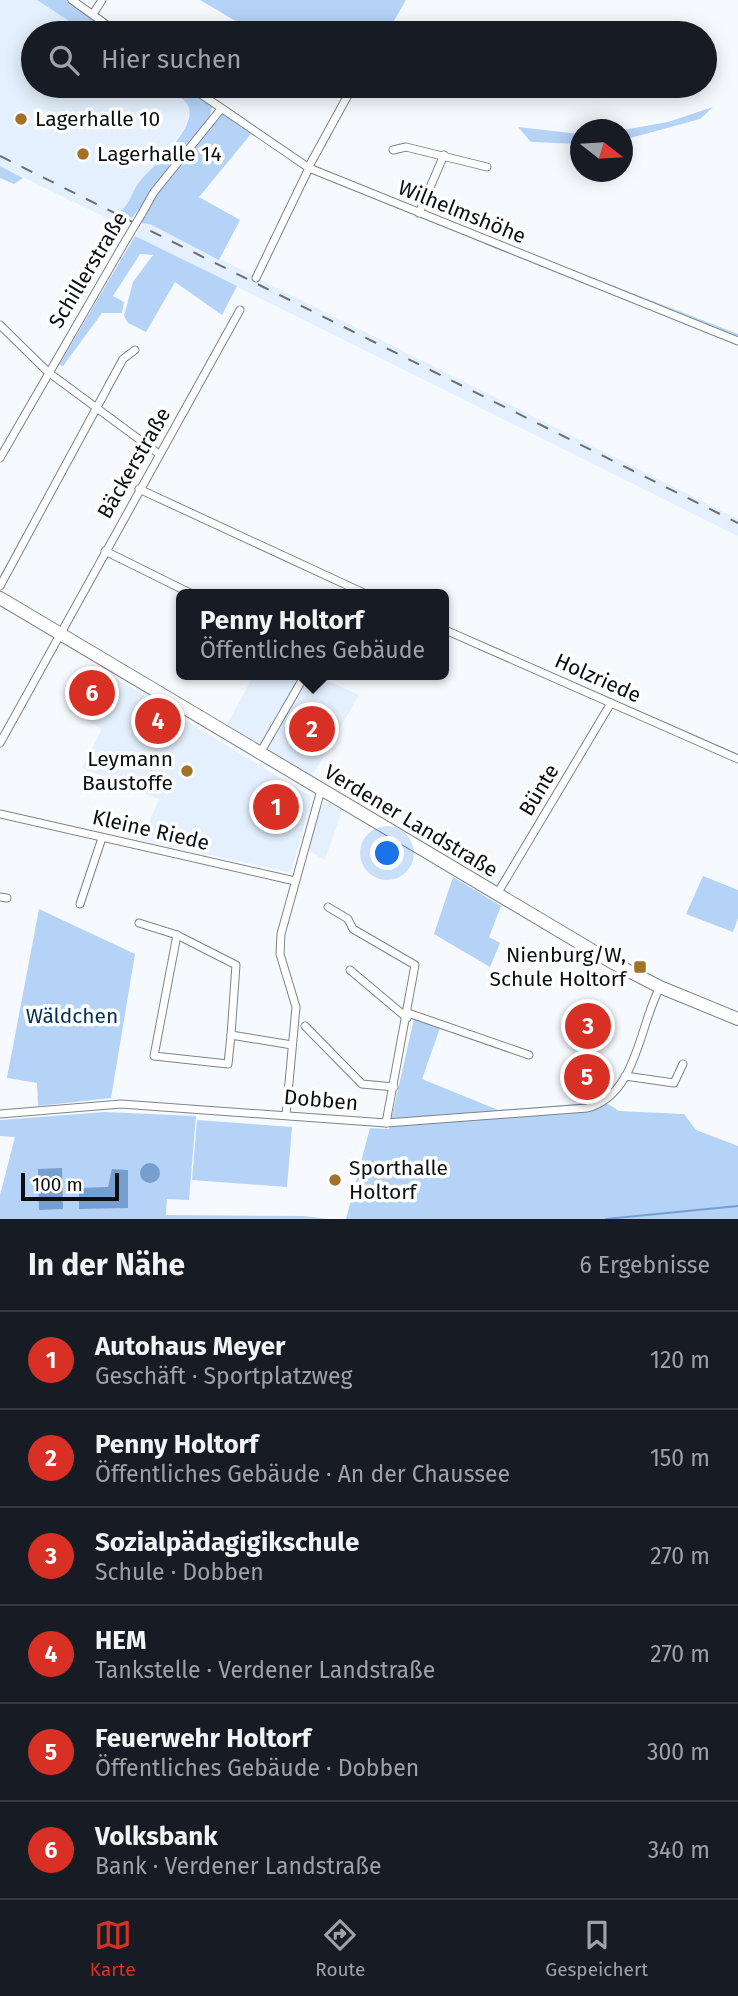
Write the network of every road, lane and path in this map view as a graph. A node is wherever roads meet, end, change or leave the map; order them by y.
1 (72, 0) edge
2 (102, 0) edge
3 (93, 14) junction
4 (102, 21) edge
5 (205, 98) edge
6 (346, 98) edge
7 (220, 109) junction
8 (393, 150) dead end
9 (444, 155) junction
10 (487, 167) dead end
11 (308, 168) junction
12 (419, 213) junction
13 (256, 278) dead end
14 (240, 310) dead end
15 (0, 326) edge
16 (738, 341) edge
17 (135, 350) dead end
18 (47, 373) junction
19 (99, 408) junction
20 (159, 454) junction
21 (0, 458) edge
22 (139, 489) junction
23 (105, 551) junction
24 (0, 586) edge
25 (182, 589) edge
26 (355, 589) edge
27 (0, 598) edge
28 (449, 632) edge
29 (60, 634) junction
30 (302, 680) edge
31 (611, 703) junction
32 (0, 743) edge
33 (260, 753) junction
34 (738, 760) edge
35 (321, 790) junction
36 (0, 814) edge
37 (102, 838) junction
38 (295, 881) junction
39 (497, 894) junction
40 (80, 904) dead end
41 (328, 907) dead end
42 (139, 923) dead end
43 (177, 935) junction
44 (350, 970) dead end
45 (660, 987) junction
46 (408, 1015) junction
47 (738, 1019) edge
48 (305, 1026) dead end
49 (231, 1035) junction
50 (292, 1045) junction
51 (529, 1055) dead end
52 (683, 1064) dead end
53 (625, 1076) junction
54 (394, 1087) junction
55 (0, 1114) edge
56 (286, 1115) junction
57 (386, 1124) junction

1 - 3 street
2 - 3 street
3 - 4 street
5 - 7 street, Wilhelmshöhe
6 - 11 street
7 - 11 street, Wilhelmshöhe
7 - 18 street, Schillerstraße, bridge
8 - 9 street
9 - 10 street
9 - 12 street
11 - 12 street, Wilhelmshöhe
11 - 13 street
12 - 16 street, Wilhelmshöhe
14 - 20 street, Bäckerstraße
15 - 18 street
17 - 19 street
18 - 19 street
18 - 21 street, Schillerstraße
19 - 20 street
19 - 24 street
20 - 22 street, Bäckerstraße
22 - 23 street, Bäckerstraße
22 - 26 street
23 - 25 street
23 - 29 street, Bäckerstraße
27 - 29 main road, Verdener Landstraße
28 - 31 street, Holzriede
29 - 32 street, Bäckerstraße
29 - 33 main road, Verdener Landstraße
30 - 33 street
31 - 34 street, Holzriede
31 - 39 street, Bünte
33 - 35 main road, Verdener Landstraße
35 - 38 street
35 - 39 main road, Verdener Landstraße
36 - 37 street, Kleine Riede
37 - 38 street, Kleine Riede
37 - 40 street
38 - 50 street
39 - 45 main road, Verdener Landstraße
41 - 46 street
42 - 43 street
43 - 49 street
43 - 49 street
44 - 46 street
45 - 47 main road, Verdener Landstraße
45 - 53 street, Dobben
46 - 51 street
46 - 54 street
48 - 54 street
49 - 50 street
50 - 56 street
52 - 53 street
53 - 57 street, Dobben
54 - 57 street
55 - 56 street, Dobben
56 - 57 street, Dobben

